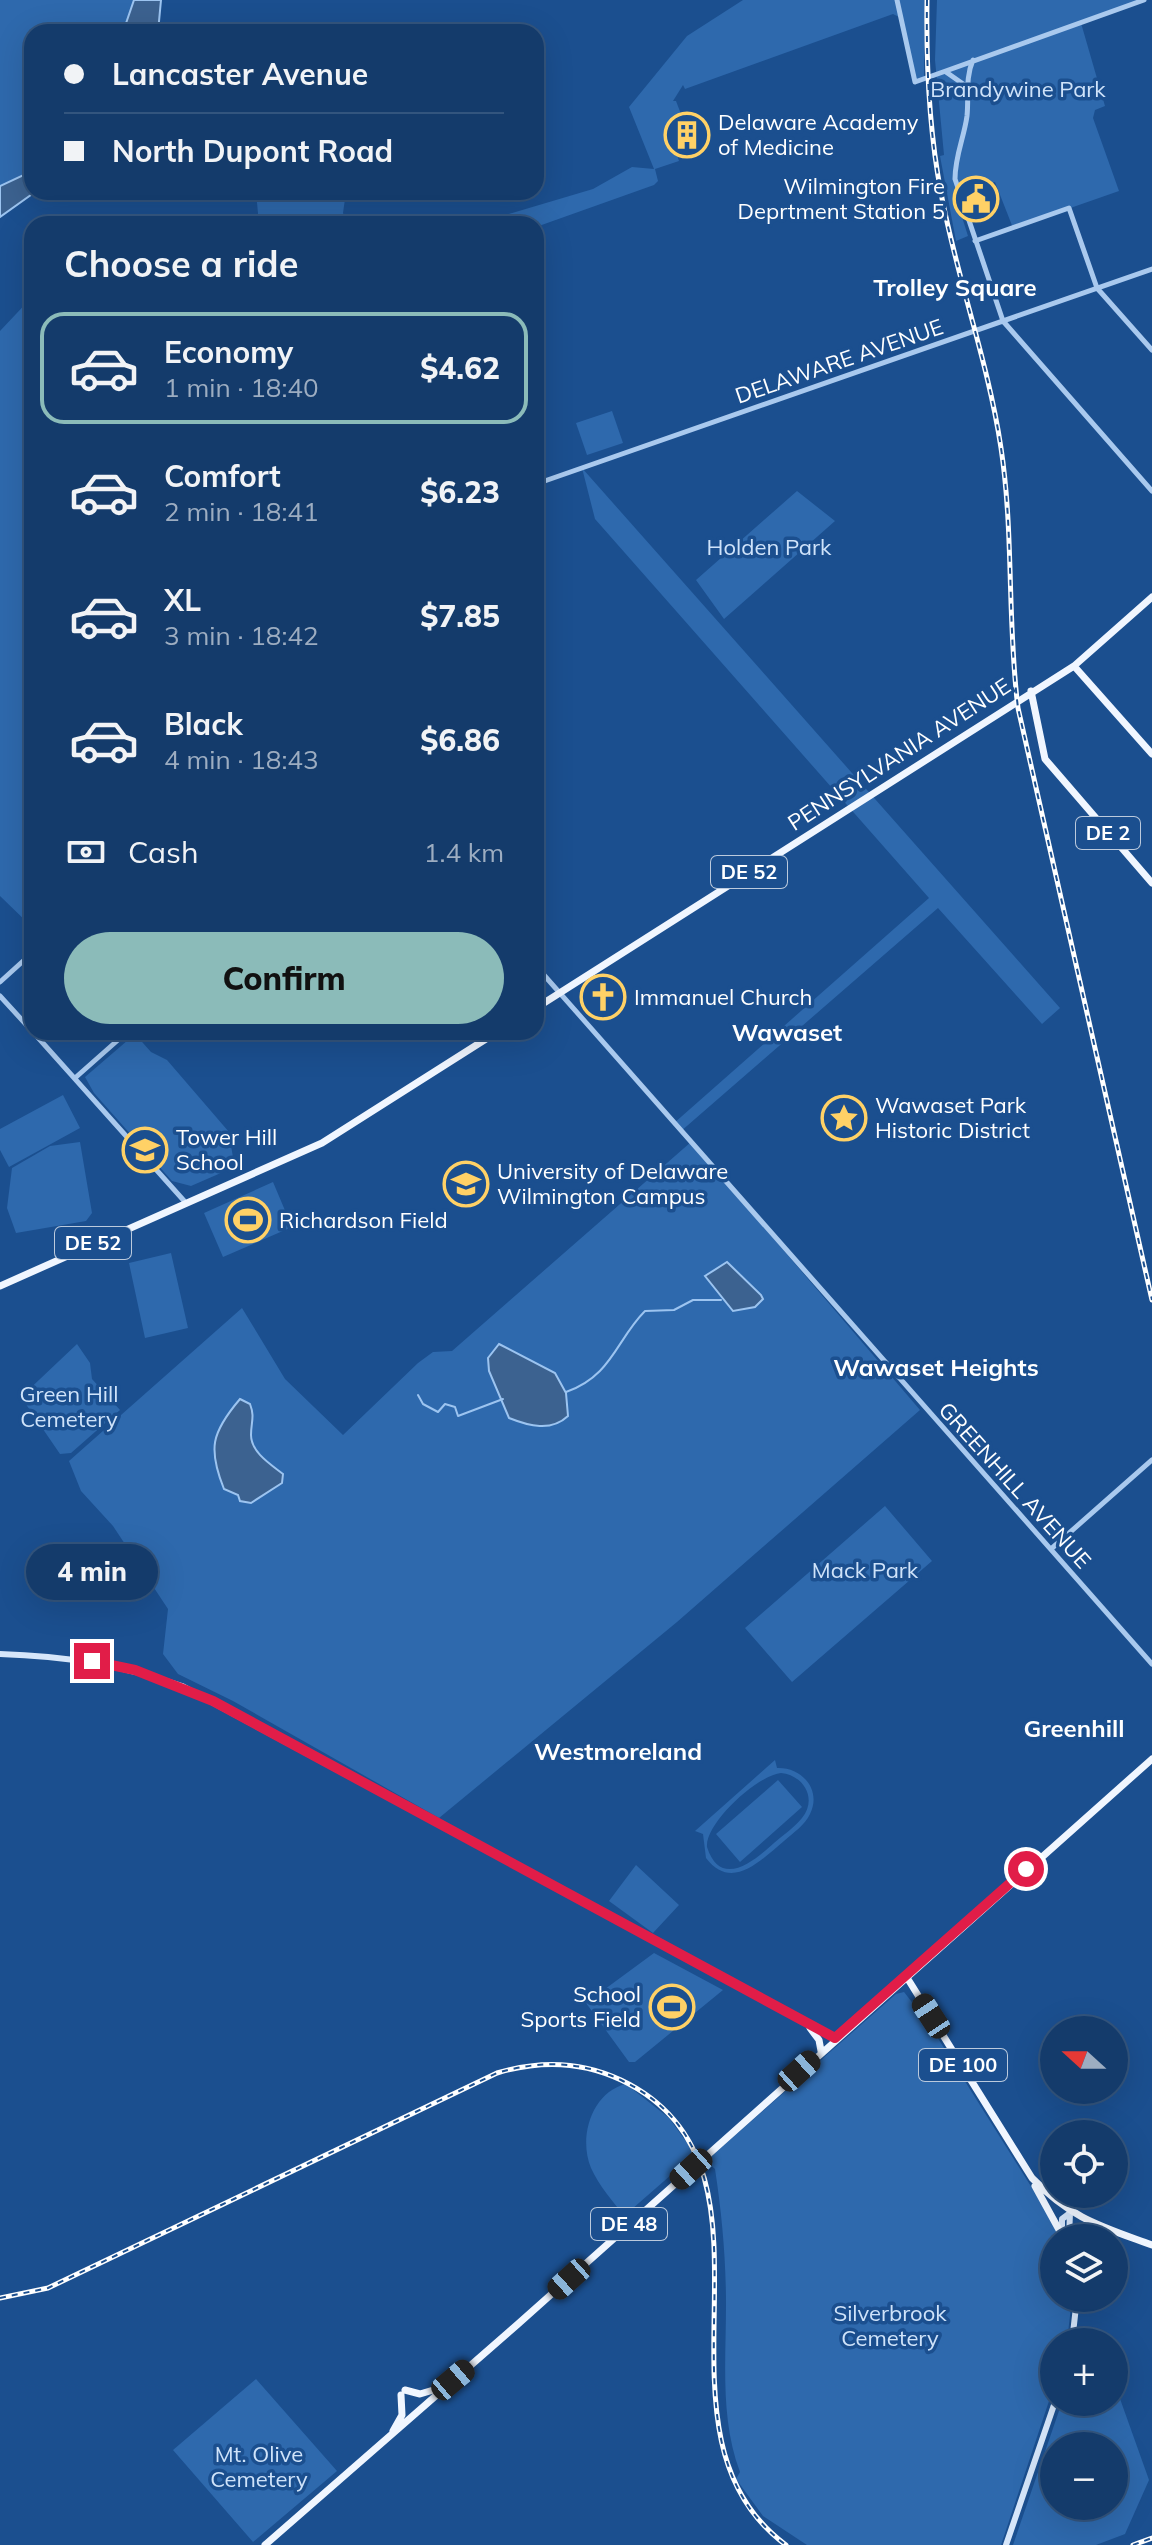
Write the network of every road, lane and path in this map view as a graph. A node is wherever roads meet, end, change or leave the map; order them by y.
1 (897, 0) edge
2 (1144, 0) edge
3 (973, 60) junction
4 (945, 72) junction
5 (967, 87) junction
6 (975, 241) junction
7 (1152, 269) edge
8 (1097, 288) junction
9 (1003, 321) junction
10 (1152, 350) edge
11 (544, 481) edge
12 (1152, 491) edge
13 (1152, 597) edge
14 (1074, 666) junction
15 (1031, 691) junction
16 (1152, 754) edge
17 (1152, 883) edge
18 (24, 960) edge
19 (544, 975) edge
20 (0, 982) edge
21 (560, 993) junction
22 (0, 996) edge
23 (544, 1003) edge
24 (24, 1023) edge
25 (39, 1040) edge
26 (118, 1040) edge
27 (484, 1040) edge
28 (75, 1078) junction
29 (186, 1203) junction
30 (0, 1286) edge
31 (1152, 1460) edge
32 (1051, 1549) junction
33 (0, 1654) edge
34 (1152, 1664) edge
35 (1152, 1759) edge
36 (906, 1976) junction
37 (810, 2028) junction
38 (835, 2038) junction
39 (821, 2051) junction
40 (1032, 2178) junction
41 (1070, 2213) junction
42 (1057, 2224) edge
43 (1063, 2224) edge
44 (1152, 2245) edge
45 (446, 2386) junction
46 (1050, 2416) edge
47 (390, 2436) junction
48 (265, 2545) edge
49 (1006, 2545) edge

1 - 4 street
2 - 3 street
3 - 4 street
3 - 5 street
4 - 5 street
5 - 6 street
6 - 8 street
6 - 9 street
7 - 8 street, DELAWARE AVENUE
8 - 9 street, DELAWARE AVENUE
8 - 10 street
9 - 11 street, DELAWARE AVENUE
9 - 12 street
13 - 14 main road, PENNSYLVANIA AVENUE / DE 52
14 - 15 main road, PENNSYLVANIA AVENUE / DE 52
14 - 16 main road
15 - 17 main road, DE 2
15 - 21 main road, PENNSYLVANIA AVENUE / DE 52
18 - 20 street
19 - 21 street, GREENHILL AVENUE
21 - 23 main road, PENNSYLVANIA AVENUE / DE 52
21 - 32 street, GREENHILL AVENUE
22 - 24 street
25 - 28 street
26 - 28 street
27 - 29 main road, DE 52
28 - 29 street
29 - 30 main road, DE 52
31 - 32 street
32 - 34 street, GREENHILL AVENUE
33 - 37 main road
35 - 36 main road, DE 48
36 - 38 main road, DE 48
36 - 40 main road, DE 100
37 - 38 main road
37 - 39 main road
38 - 39 main road, DE 48
39 - 45 main road, DE 48
40 - 41 main road, DE 100
40 - 42 main road
41 - 43 main road
41 - 44 main road, DE 100
45 - 47 main road, DE 48
45 - 47 main road
46 - 49 main road
47 - 48 main road, DE 48

